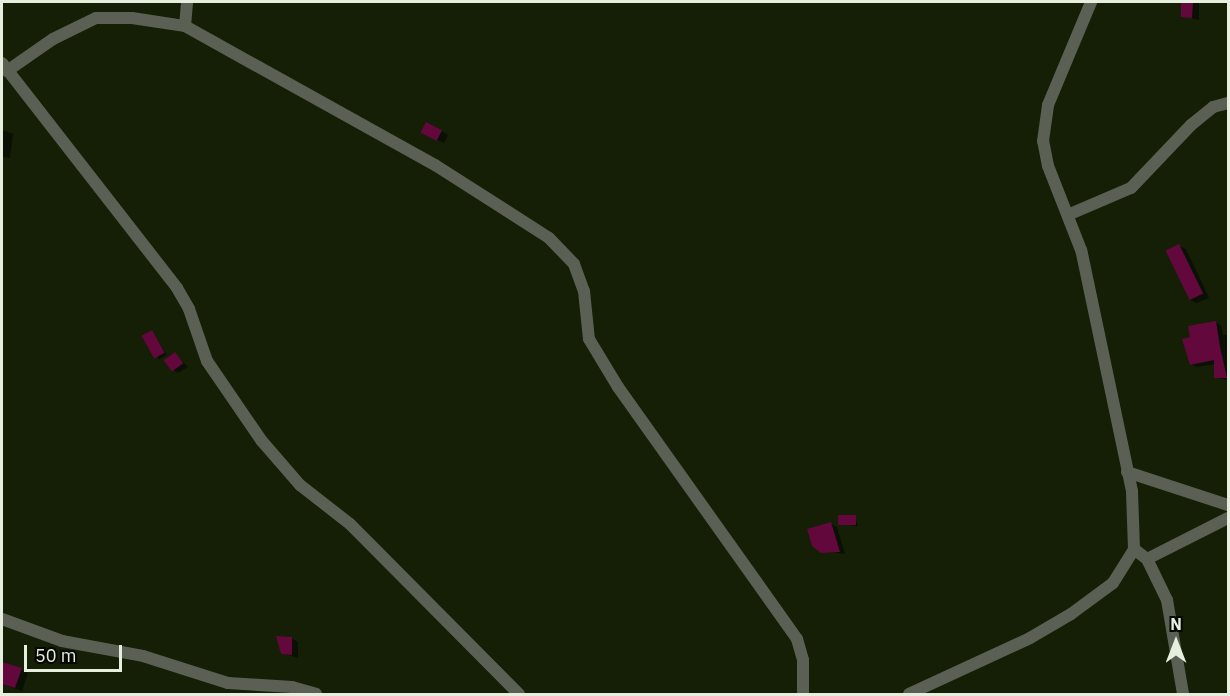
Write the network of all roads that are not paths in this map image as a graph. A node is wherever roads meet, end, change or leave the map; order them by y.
1 (187, 2) edge
2 (1091, 2) edge
3 (185, 26) junction
4 (4, 67) edge
5 (1228, 103) edge
6 (1070, 214) junction
7 (1127, 472) junction
8 (1228, 505) edge
9 (1228, 518) edge
10 (1134, 549) junction
11 (1147, 559) junction
12 (2, 620) edge
13 (316, 694) edge
14 (519, 694) edge
15 (803, 694) edge
16 (909, 694) edge
17 (1183, 694) edge

1 - 3 street
2 - 6 street
3 - 4 street
3 - 15 street
4 - 14 street
5 - 6 street
6 - 7 street
7 - 8 street
7 - 10 street
9 - 11 street
10 - 11 street
10 - 16 street
11 - 17 street
12 - 13 street

